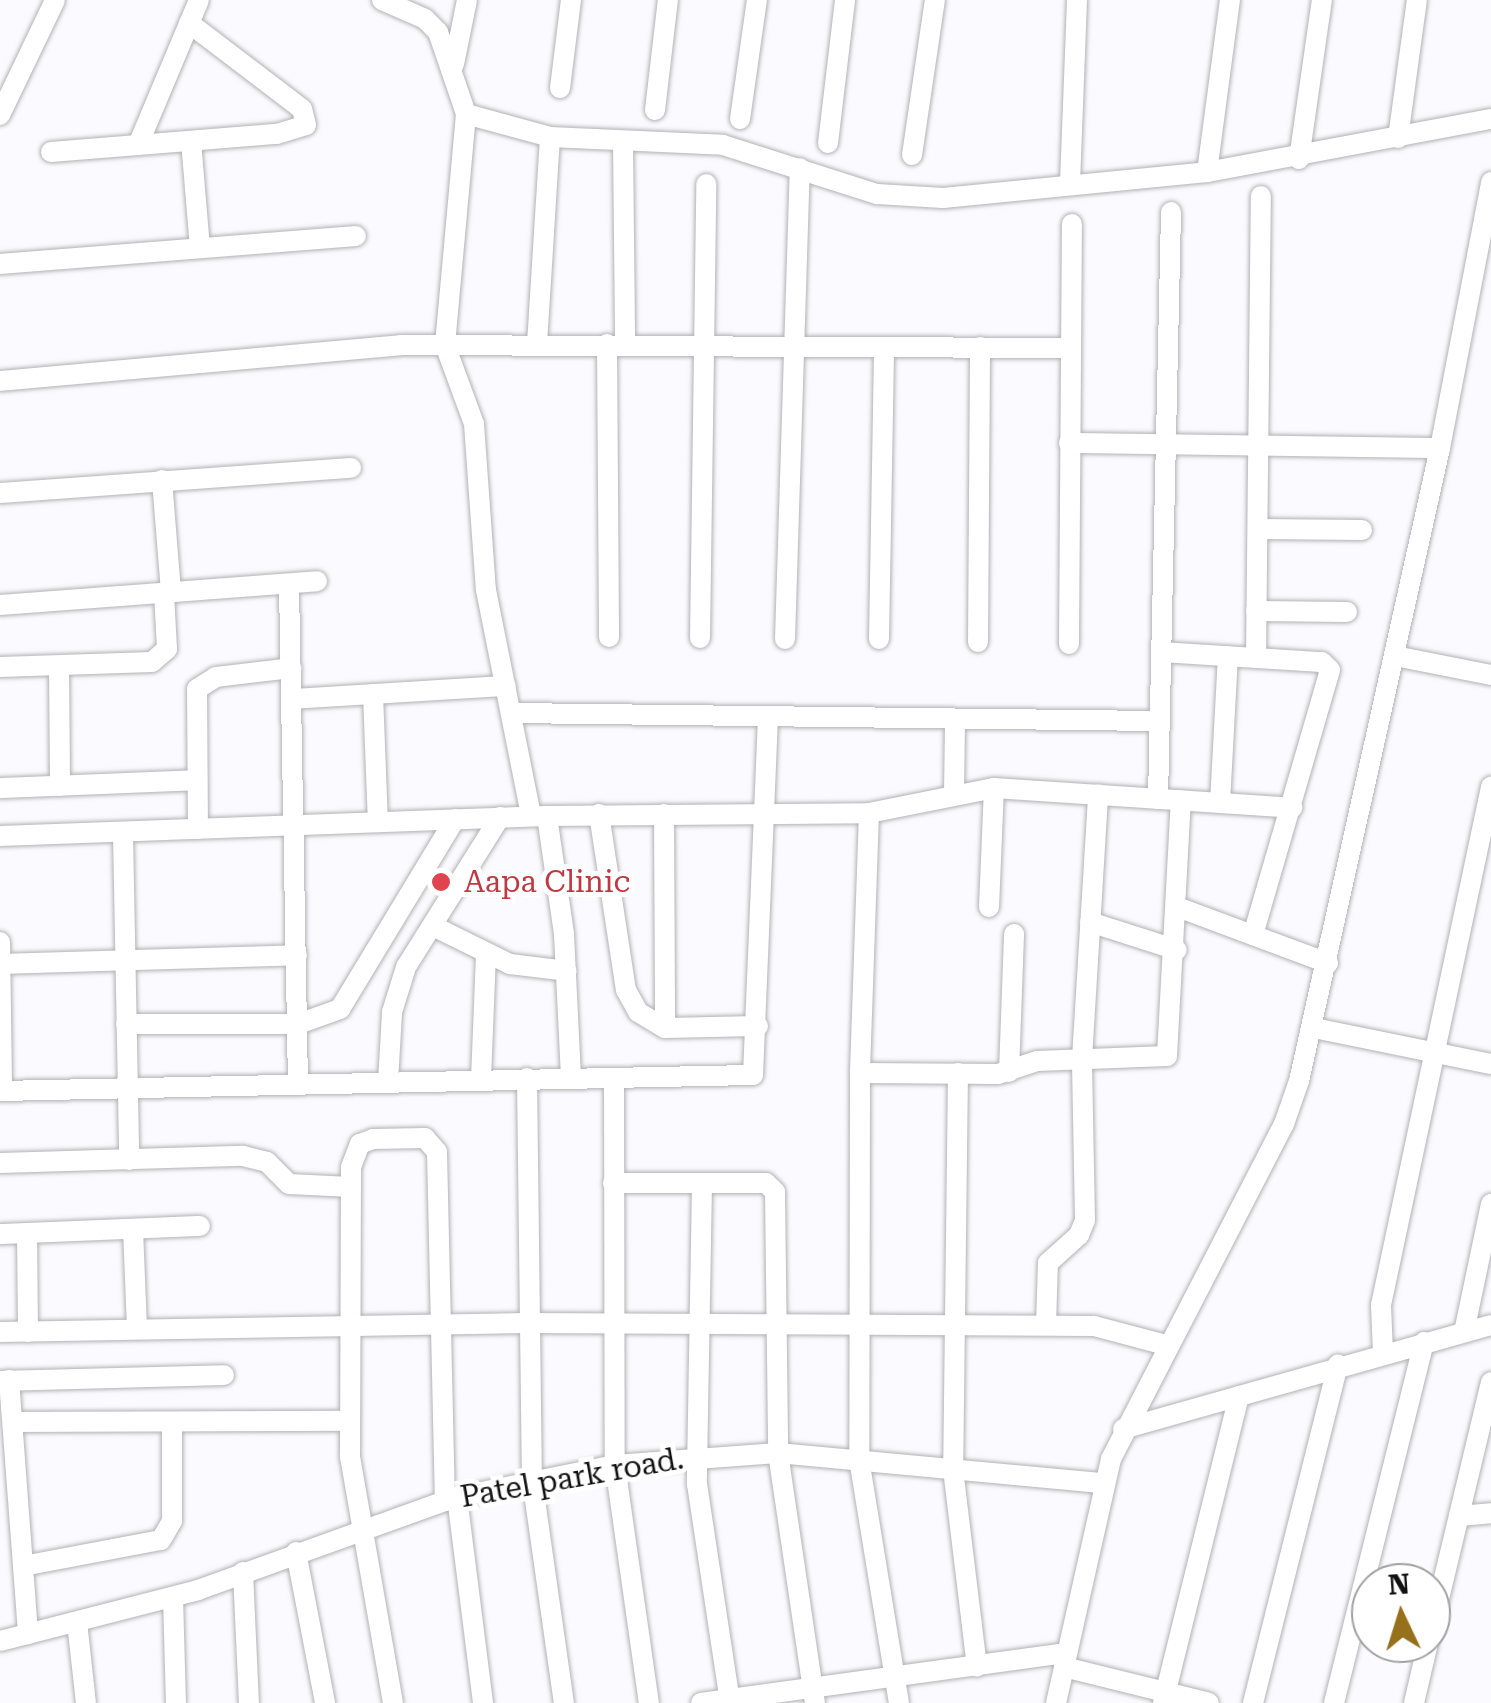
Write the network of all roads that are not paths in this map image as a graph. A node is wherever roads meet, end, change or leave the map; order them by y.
1 (55, 0) edge
2 (199, 0) edge
3 (466, 0) edge
4 (572, 0) edge
5 (668, 0) edge
6 (757, 0) edge
7 (845, 0) edge
8 (936, 0) edge
9 (1077, 0) edge
10 (1230, 0) edge
11 (1322, 0) edge
12 (1417, 0) edge
13 (387, 1) edge
14 (189, 23) junction
15 (454, 66) junction
16 (560, 88) dead end
17 (655, 110) dead end
18 (466, 114) junction
19 (0, 116) edge
20 (740, 119) dead end
21 (1491, 120) edge
22 (550, 137) junction
23 (1398, 138) junction
24 (192, 141) junction
25 (623, 142) junction
26 (828, 143) dead end
27 (138, 145) junction
28 (51, 152) dead end
29 (912, 155) dead end
30 (1298, 159) junction
31 (800, 168) junction
32 (1208, 172) junction
33 (1491, 182) edge
34 (1070, 183) junction
35 (706, 184) dead end
36 (1261, 196) dead end
37 (1171, 212) dead end
38 (1072, 224) dead end
39 (356, 236) dead end
40 (200, 248) junction
41 (0, 264) edge
42 (537, 344) junction
43 (445, 345) junction
44 (616, 345) junction
45 (704, 346) junction
46 (791, 347) junction
47 (884, 347) junction
48 (980, 347) junction
49 (1070, 348) junction
50 (0, 381) edge
51 (1069, 444) junction
52 (1166, 446) junction
53 (1259, 447) junction
54 (1440, 448) junction
55 (351, 468) dead end
56 (162, 480) junction
57 (0, 492) edge
58 (1258, 529) junction
59 (1362, 530) dead end
60 (317, 581) dead end
61 (289, 584) junction
62 (168, 594) junction
63 (0, 605) edge
64 (1256, 611) junction
65 (1347, 612) dead end
66 (609, 637) dead end
67 (700, 638) dead end
68 (784, 639) dead end
69 (879, 639) dead end
70 (978, 642) dead end
71 (1069, 644) dead end
72 (1162, 652) junction
73 (1228, 656) junction
74 (1395, 656) junction
75 (1256, 658) junction
76 (60, 666) junction
77 (0, 667) edge
78 (292, 668) junction
79 (1491, 675) edge
80 (506, 686) junction
81 (373, 694) junction
82 (292, 699) junction
83 (511, 714) junction
84 (768, 716) junction
85 (955, 720) junction
86 (1160, 721) junction
87 (197, 780) junction
88 (60, 786) junction
89 (1491, 787) edge
90 (0, 788) edge
91 (994, 788) junction
92 (954, 794) junction
93 (1098, 794) junction
94 (1158, 799) junction
95 (1181, 800) junction
96 (1220, 803) junction
97 (1292, 808) junction
98 (869, 813) junction
99 (598, 814) junction
100 (664, 814) junction
101 (766, 814) junction
102 (539, 816) junction
103 (500, 818) junction
104 (455, 819) junction
105 (378, 822) junction
106 (296, 826) junction
107 (198, 829) junction
108 (123, 833) junction
109 (0, 836) edge
110 (989, 907) dead end
111 (1180, 908) junction
112 (1090, 922) junction
113 (432, 926) junction
114 (1014, 934) dead end
115 (1252, 935) junction
116 (0, 942) edge
117 (1178, 950) junction
118 (486, 954) junction
119 (297, 956) junction
120 (124, 960) junction
121 (1328, 962) junction
122 (0, 964) edge
123 (566, 971) junction
124 (126, 1024) junction
125 (298, 1024) junction
126 (758, 1026) junction
127 (665, 1028) junction
128 (1314, 1028) junction
129 (1437, 1054) junction
130 (1082, 1059) junction
131 (1491, 1064) edge
132 (1009, 1072) junction
133 (860, 1073) junction
134 (958, 1073) junction
135 (527, 1078) junction
136 (570, 1078) junction
137 (614, 1078) junction
138 (481, 1079) junction
139 (388, 1082) junction
140 (298, 1084) junction
141 (127, 1089) junction
142 (1, 1091) edge
143 (129, 1160) junction
144 (0, 1163) edge
145 (614, 1184) junction
146 (702, 1184) junction
147 (351, 1187) junction
148 (1491, 1204) edge
149 (200, 1226) dead end
150 (133, 1228) junction
151 (27, 1233) junction
152 (0, 1234) edge
153 (526, 1323) junction
154 (441, 1324) junction
155 (613, 1324) junction
156 (701, 1324) junction
157 (778, 1324) junction
158 (349, 1325) junction
159 (856, 1325) junction
160 (956, 1325) junction
161 (1046, 1325) junction
162 (1491, 1325) edge
163 (137, 1330) junction
164 (0, 1332) edge
165 (28, 1332) junction
166 (1464, 1332) junction
167 (1424, 1342) junction
168 (1166, 1345) junction
169 (1382, 1353) junction
170 (1338, 1366) junction
171 (224, 1375) dead end
172 (5, 1380) edge
173 (1491, 1382) edge
174 (1240, 1396) junction
175 (349, 1421) junction
176 (12, 1422) junction
177 (172, 1422) junction
178 (1124, 1429) junction
179 (778, 1453) junction
180 (696, 1456) junction
181 (859, 1459) junction
182 (616, 1465) junction
183 (953, 1470) junction
184 (532, 1479) junction
185 (1104, 1483) junction
186 (451, 1499) junction
187 (1491, 1513) edge
188 (1459, 1516) junction
189 (363, 1528) junction
190 (296, 1552) junction
191 (1448, 1563) edge
192 (23, 1566) junction
193 (243, 1572) junction
194 (173, 1598) junction
195 (77, 1622) junction
196 (28, 1634) junction
197 (0, 1641) edge
198 (1065, 1660) junction
199 (1423, 1663) edge
200 (977, 1667) junction
201 (895, 1677) junction
202 (813, 1696) edge
203 (1164, 1697) edge
204 (730, 1701) edge
205 (86, 1703) edge
206 (176, 1703) edge
207 (249, 1703) edge
208 (325, 1703) edge
209 (393, 1703) edge
210 (483, 1703) edge
211 (564, 1703) edge
212 (648, 1703) edge
213 (701, 1703) edge
214 (899, 1703) edge
215 (1056, 1703) edge
216 (1209, 1703) edge
217 (1253, 1703) edge
218 (1334, 1703) edge
219 (1414, 1703) edge

1 - 19 street
2 - 14 street
3 - 15 street
4 - 16 street
5 - 17 street
6 - 20 street
7 - 26 street
8 - 29 street
9 - 34 street
10 - 32 street
11 - 30 street
12 - 23 street
13 - 15 street
14 - 24 street
14 - 27 street
15 - 18 street
18 - 22 street
18 - 43 street
21 - 23 street
22 - 25 street
22 - 42 street
23 - 30 street
24 - 27 street
24 - 40 street
25 - 31 street
25 - 44 street
27 - 28 street
30 - 32 street
31 - 34 street
31 - 46 street
32 - 34 street
33 - 54 street
35 - 45 street
36 - 53 street
37 - 52 street
38 - 49 street
39 - 40 street
40 - 41 street
42 - 43 street
42 - 44 street
43 - 50 street
43 - 80 street
44 - 45 street
44 - 66 street
45 - 46 street
45 - 67 street
46 - 47 street
46 - 68 street
47 - 48 street
47 - 69 street
48 - 49 street
48 - 70 street
49 - 51 street
51 - 52 street
51 - 71 street
52 - 53 street
52 - 72 street
53 - 54 street
53 - 58 street
54 - 74 street
55 - 56 street
56 - 57 street
56 - 62 street
58 - 59 street
58 - 64 street
60 - 61 street
61 - 62 street
61 - 78 street
62 - 63 street
62 - 76 street
64 - 65 street
64 - 75 street
72 - 73 street
72 - 86 street
73 - 75 street
73 - 96 street
74 - 79 street
74 - 121 street
75 - 97 street
76 - 77 street
76 - 88 street
78 - 82 street
78 - 87 street
80 - 81 street
80 - 83 street
81 - 82 street
81 - 105 street
82 - 106 street
83 - 84 street
83 - 102 street
84 - 85 street
84 - 101 street
85 - 86 street
85 - 92 street
86 - 94 street
87 - 88 street
87 - 107 street
88 - 90 street
89 - 129 street
91 - 92 street
91 - 93 street
91 - 110 street
92 - 98 street
93 - 94 street
93 - 112 street
94 - 95 street
95 - 96 street
95 - 111 street
96 - 97 street
97 - 115 street
98 - 101 street
98 - 133 street
99 - 100 street
99 - 102 street
99 - 127 street
100 - 101 street
100 - 127 street
101 - 126 street
102 - 103 street
102 - 123 street
103 - 104 street
103 - 113 street
104 - 105 street
104 - 125 street
105 - 106 street
106 - 107 street
106 - 119 street
107 - 108 street
108 - 109 street
108 - 120 street
111 - 115 street
111 - 117 street
112 - 117 street
112 - 130 street
113 - 118 street
113 - 139 street
114 - 132 street
115 - 121 street
116 - 122 street
117 - 130 street
118 - 123 street
118 - 138 street
119 - 120 street
119 - 125 street
120 - 122 street
120 - 124 street
121 - 128 street
122 - 142 street
123 - 136 street
124 - 125 street
124 - 141 street
125 - 140 street
126 - 127 street
126 - 137 street
128 - 129 street
128 - 168 street
129 - 131 street
129 - 169 street
130 - 132 street
130 - 161 street
132 - 134 street
133 - 134 street
133 - 159 street
134 - 160 street
135 - 136 street
135 - 138 street
135 - 153 street
136 - 137 street
137 - 145 street
138 - 139 street
139 - 140 street
140 - 141 street
141 - 142 street
141 - 143 street
143 - 144 street
143 - 147 street
145 - 146 street
145 - 155 street
146 - 156 street
146 - 157 street
147 - 154 street
147 - 158 street
148 - 166 street
149 - 150 street
150 - 151 street
150 - 163 street
151 - 152 street
151 - 165 street
153 - 154 street
153 - 155 street
153 - 184 street
154 - 158 street
154 - 186 street
155 - 156 street
155 - 182 street
156 - 157 street
156 - 180 street
157 - 159 street
157 - 179 street
158 - 163 street
158 - 175 street
159 - 160 street
159 - 181 street
160 - 161 street
160 - 183 street
161 - 168 street
162 - 166 street
163 - 165 street
164 - 165 street
166 - 167 street
167 - 169 street
167 - 218 street
168 - 178 street
169 - 170 street
170 - 174 street
170 - 217 street
171 - 172 street
172 - 176 street
173 - 188 street
174 - 178 street
174 - 203 street
175 - 177 street
175 - 189 street
176 - 177 street
176 - 192 street
177 - 192 street
178 - 185 street
179 - 180 street, Patel park road.
179 - 181 street, Patel park road.
179 - 202 street
180 - 182 street, Patel park road.
180 - 204 street
181 - 183 street, Patel park road.
181 - 201 street
182 - 184 street, Patel park road.
182 - 212 street
183 - 185 street, Patel park road.
183 - 200 street
184 - 186 street, Patel park road.
184 - 211 street
185 - 198 street
186 - 189 street, Patel park road.
186 - 210 street
187 - 188 street
188 - 191 street
189 - 190 street, Patel park road.
189 - 209 street
190 - 193 street, Patel park road.
190 - 208 street
192 - 196 street
193 - 194 street, Patel park road.
193 - 207 street
194 - 195 street, Patel park road.
194 - 206 street
195 - 196 street, Patel park road.
195 - 205 street
196 - 197 street, Patel park road.
198 - 200 street
198 - 203 street
198 - 215 street
199 - 219 street
200 - 201 street
201 - 202 street
201 - 214 street
202 - 204 street
203 - 216 street
204 - 213 street

